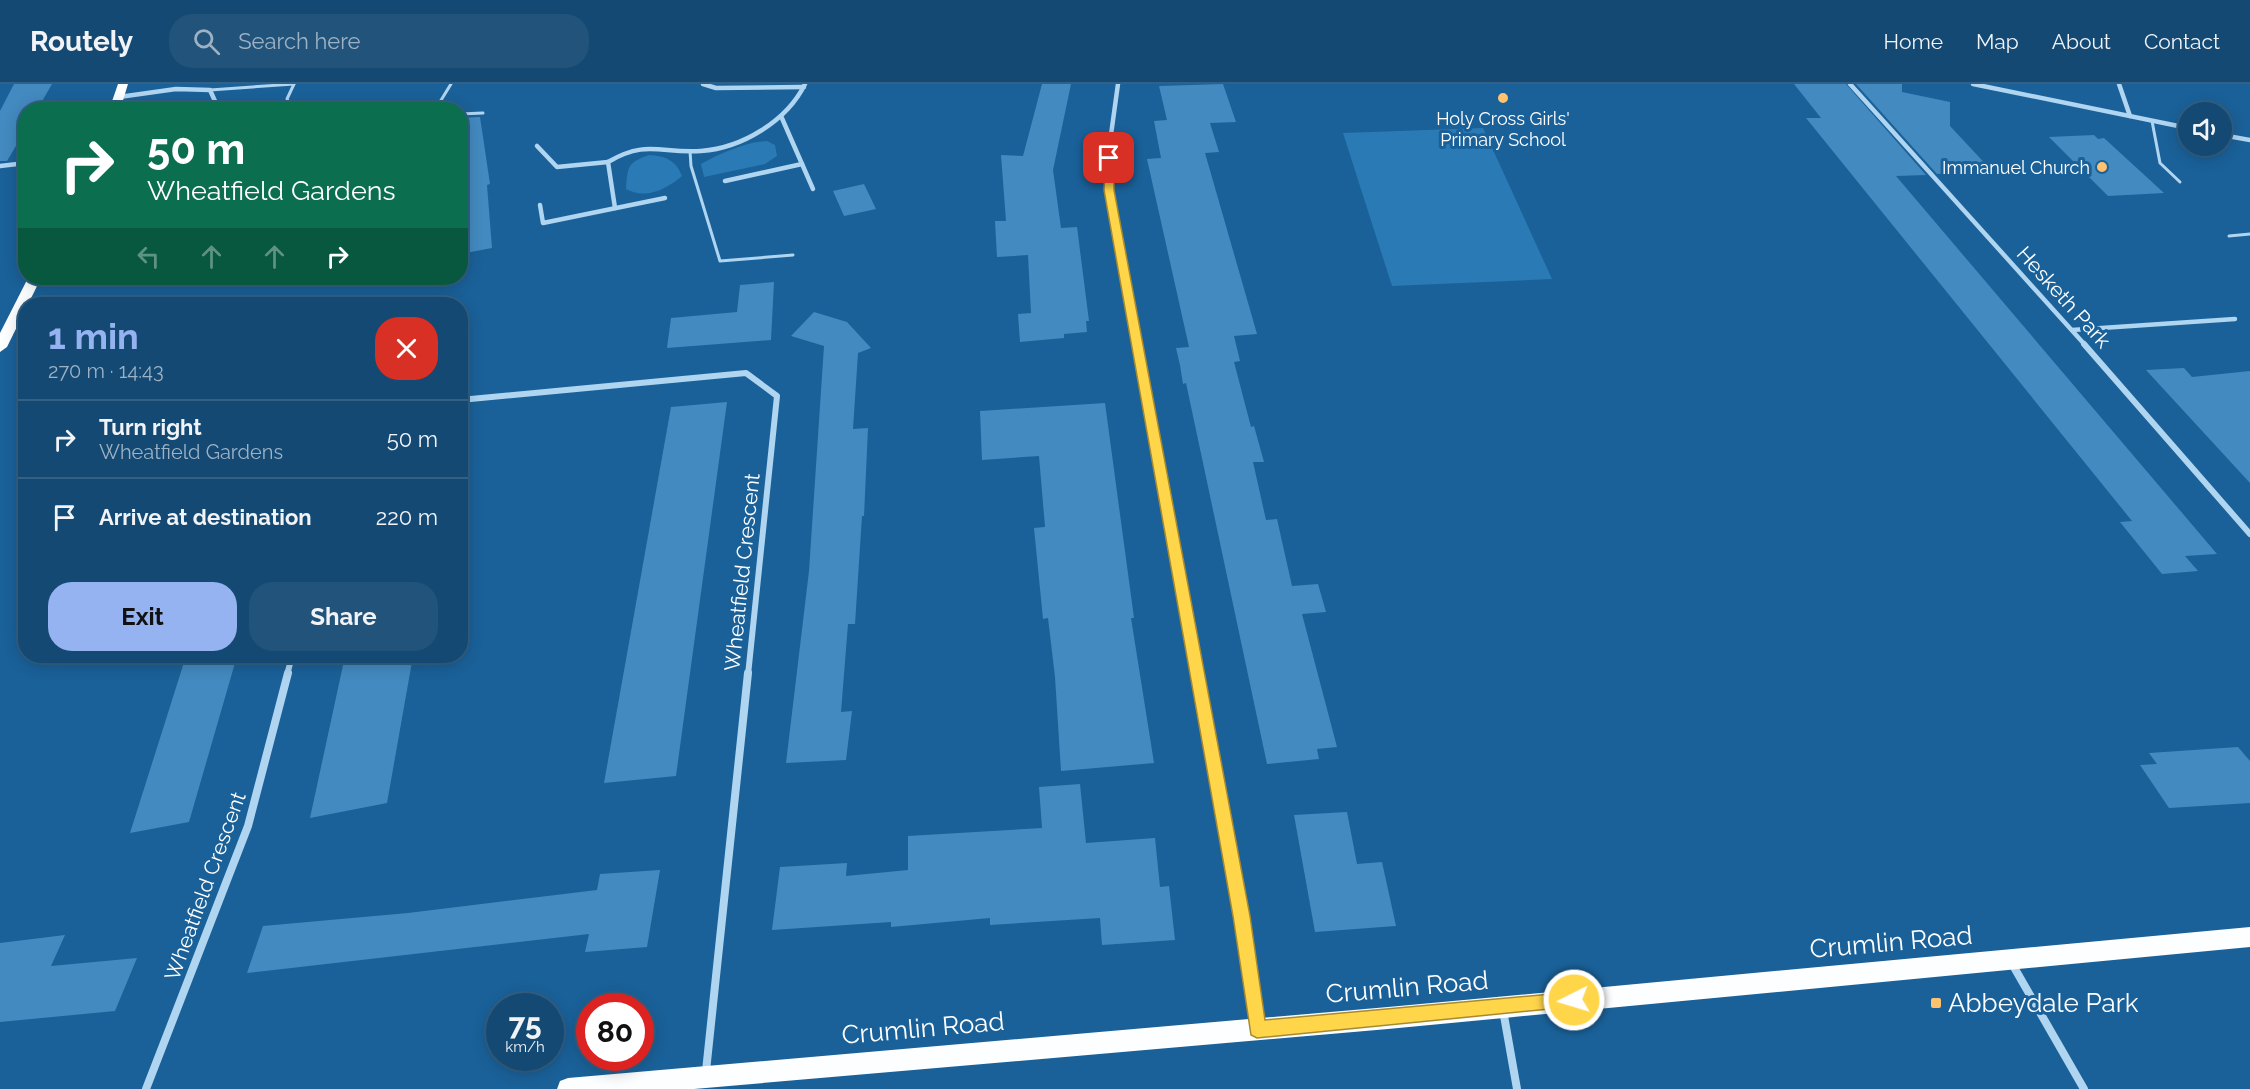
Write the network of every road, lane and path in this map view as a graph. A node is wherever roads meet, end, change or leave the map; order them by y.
1 (123, 84) edge
2 (294, 84) edge
3 (451, 84) edge
4 (703, 84) edge
5 (1118, 84) edge
6 (1850, 84) edge
7 (1973, 84) edge
8 (2119, 84) edge
9 (804, 86) edge
10 (210, 90) junction
11 (118, 98) junction
12 (117, 102) edge
13 (215, 102) edge
14 (289, 102) edge
15 (440, 102) edge
16 (483, 113) dead end
17 (468, 114) edge
18 (780, 116) junction
19 (2130, 116) junction
20 (2152, 120) junction
21 (2178, 126) edge
22 (2232, 137) edge
23 (2250, 140) edge
24 (537, 146) dead end
25 (690, 151) junction
26 (608, 162) junction
27 (18, 164) edge
28 (802, 164) junction
29 (0, 166) edge
30 (725, 181) dead end
31 (2180, 182) dead end
32 (813, 189) dead end
33 (665, 198) dead end
34 (540, 205) dead end
35 (615, 208) junction
36 (2250, 234) edge
37 (2229, 237) dead end
38 (793, 255) dead end
39 (18, 310) edge
40 (2235, 319) dead end
41 (2072, 330) junction
42 (0, 347) edge
43 (468, 399) edge
44 (2250, 534) edge
45 (290, 663) edge
46 (2250, 937) edge
47 (2009, 960) junction
48 (1503, 1007) junction
49 (1257, 1029) junction
50 (706, 1075) junction
51 (146, 1089) edge
52 (568, 1089) edge
53 (1517, 1089) edge
54 (2084, 1089) edge

1 - 11 highway
2 - 10 lane
2 - 14 lane
3 - 15 lane
4 - 9 street
5 - 49 street
6 - 41 street, Hesketh Park
7 - 19 street
8 - 19 street
9 - 18 street
10 - 11 street
10 - 13 street
11 - 12 highway
16 - 17 lane
18 - 25 street
18 - 28 street
19 - 20 street
20 - 21 street
20 - 31 lane
22 - 23 street
24 - 26 street
25 - 26 street
25 - 38 lane
26 - 35 street
27 - 29 street
28 - 30 street
28 - 32 street
33 - 35 street
34 - 35 street
36 - 37 lane
39 - 42 highway
40 - 41 street
41 - 44 street, Hesketh Park
43 - 50 street, Wheatfield Crescent
45 - 51 street, Wheatfield Crescent
46 - 47 highway, Crumlin Road
47 - 48 highway, Crumlin Road
47 - 54 street
48 - 49 highway, Crumlin Road
48 - 53 street
49 - 50 highway, Crumlin Road
50 - 52 highway, Crumlin Road

